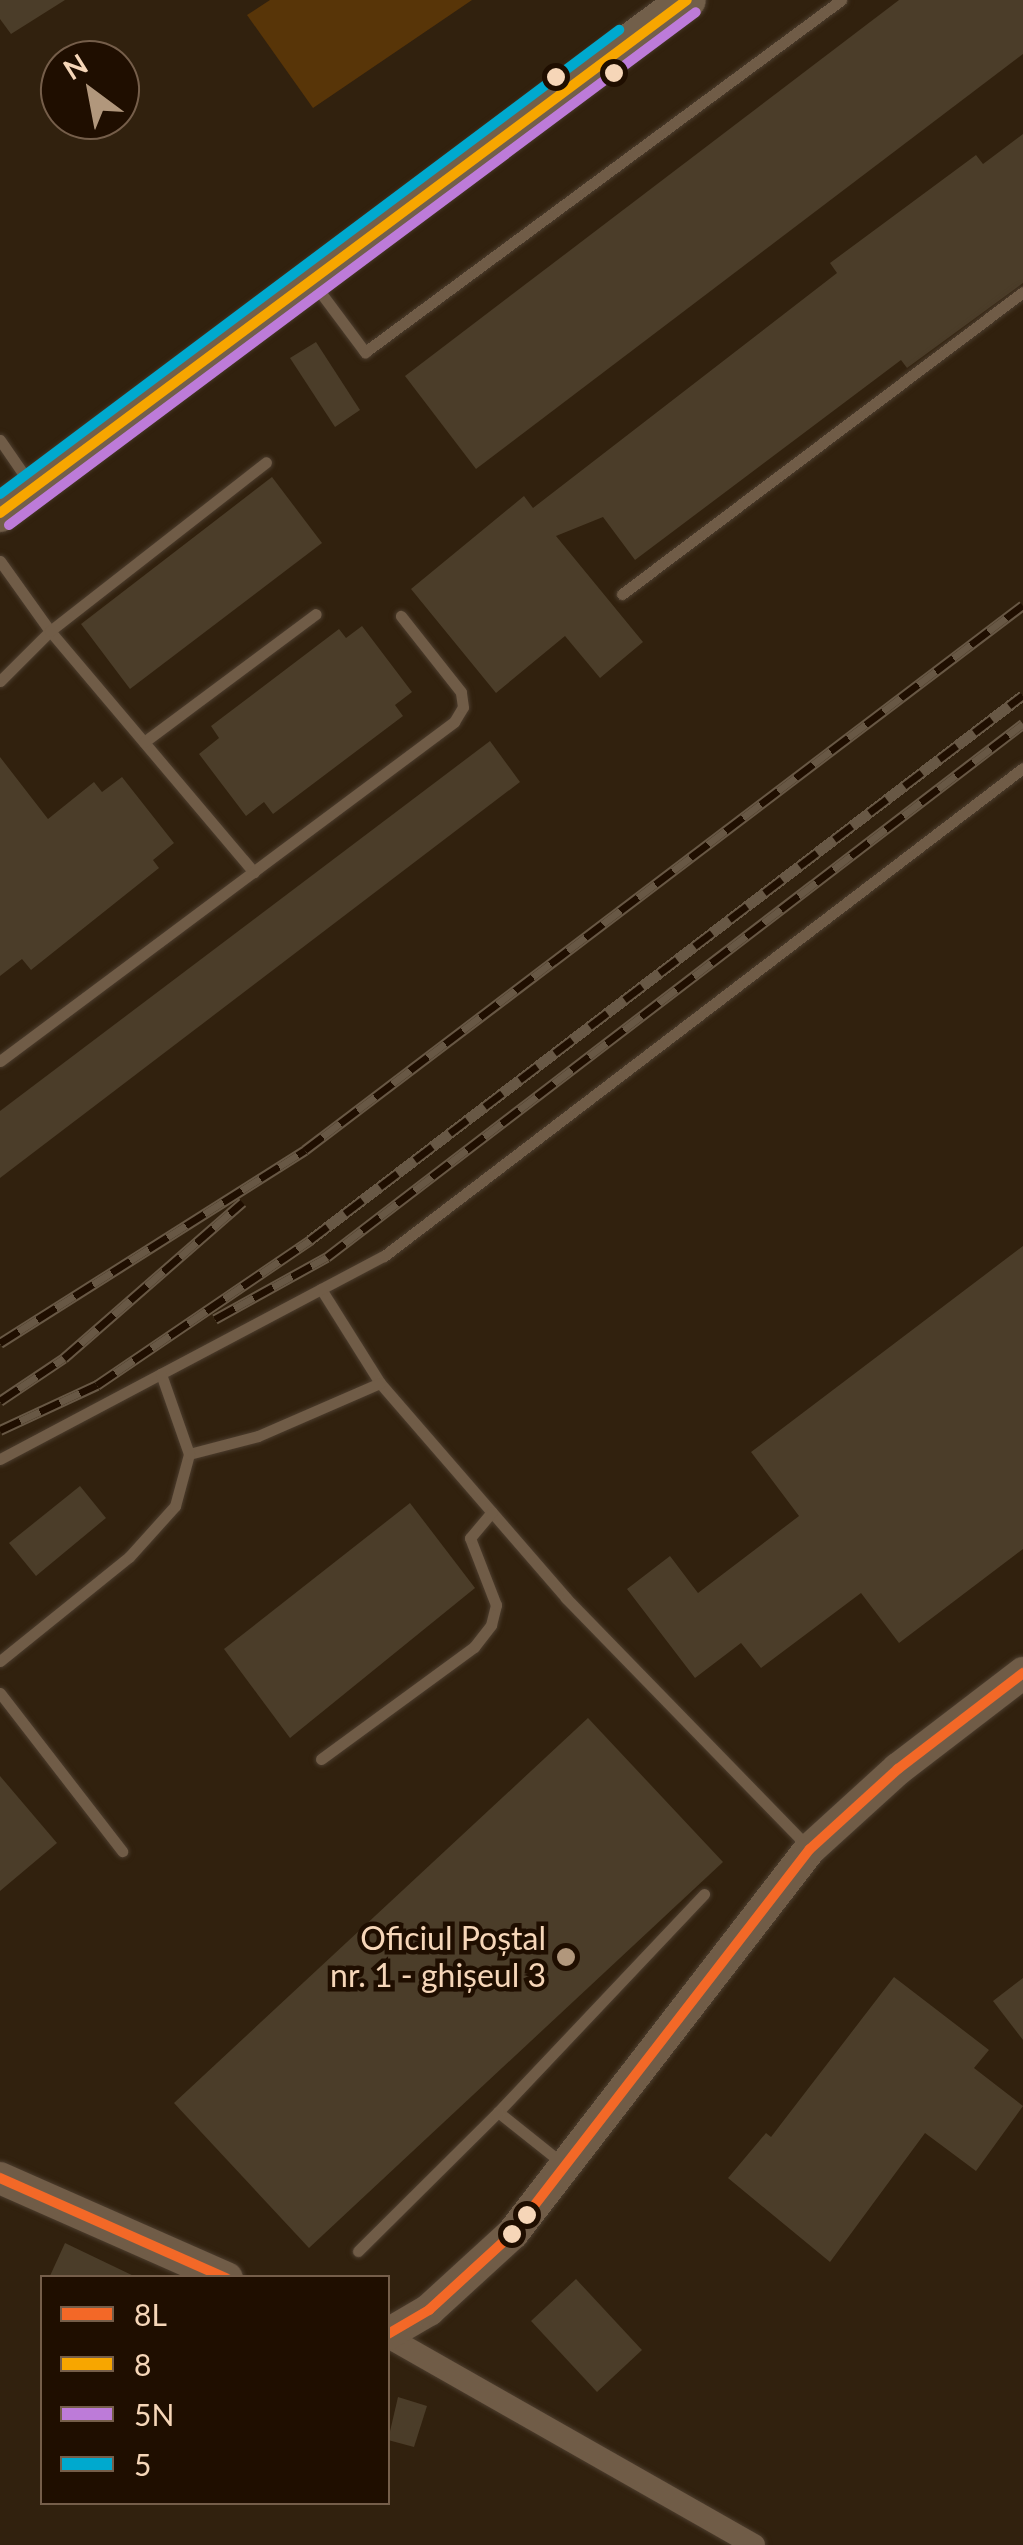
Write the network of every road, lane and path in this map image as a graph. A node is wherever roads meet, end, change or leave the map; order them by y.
1 (686, 0) edge
2 (841, 0) edge
3 (309, 277) junction
4 (1023, 292) edge
5 (0, 440) edge
6 (266, 462) dead end
7 (33, 488) junction
8 (0, 513) edge
9 (0, 560) edge
10 (622, 594) dead end
11 (316, 614) dead end
12 (401, 616) dead end
13 (50, 630) junction
14 (0, 681) edge
15 (144, 742) junction
16 (1023, 768) edge
17 (254, 872) junction
18 (0, 1061) edge
19 (320, 1290) junction
20 (160, 1374) junction
21 (380, 1383) junction
22 (189, 1454) junction
23 (0, 1459) edge
24 (492, 1512) junction
25 (0, 1661) edge
26 (1023, 1673) edge
27 (0, 1693) edge
28 (322, 1759) dead end
29 (810, 1849) junction
30 (122, 1851) dead end
31 (704, 1894) dead end
32 (498, 2112) junction
33 (565, 2166) junction
34 (0, 2178) edge
35 (358, 2252) dead end
36 (221, 2275) edge
37 (390, 2335) edge
38 (390, 2337) edge
39 (754, 2545) edge

1 - 3 main road
2 - 3 lane
3 - 7 main road
4 - 10 lane
5 - 7 lane
6 - 13 lane
7 - 8 main road
9 - 13 lane
11 - 15 lane
12 - 17 lane
13 - 14 lane
13 - 15 lane
15 - 17 lane
16 - 19 lane
17 - 18 lane
19 - 20 lane
19 - 21 lane
20 - 22 lane
20 - 23 lane
21 - 22 lane
21 - 24 lane
22 - 25 lane
24 - 28 lane
24 - 29 lane
26 - 29 main road
27 - 30 lane
29 - 33 main road
31 - 32 lane
32 - 33 lane
32 - 35 lane
33 - 37 main road
34 - 36 main road
38 - 39 street

